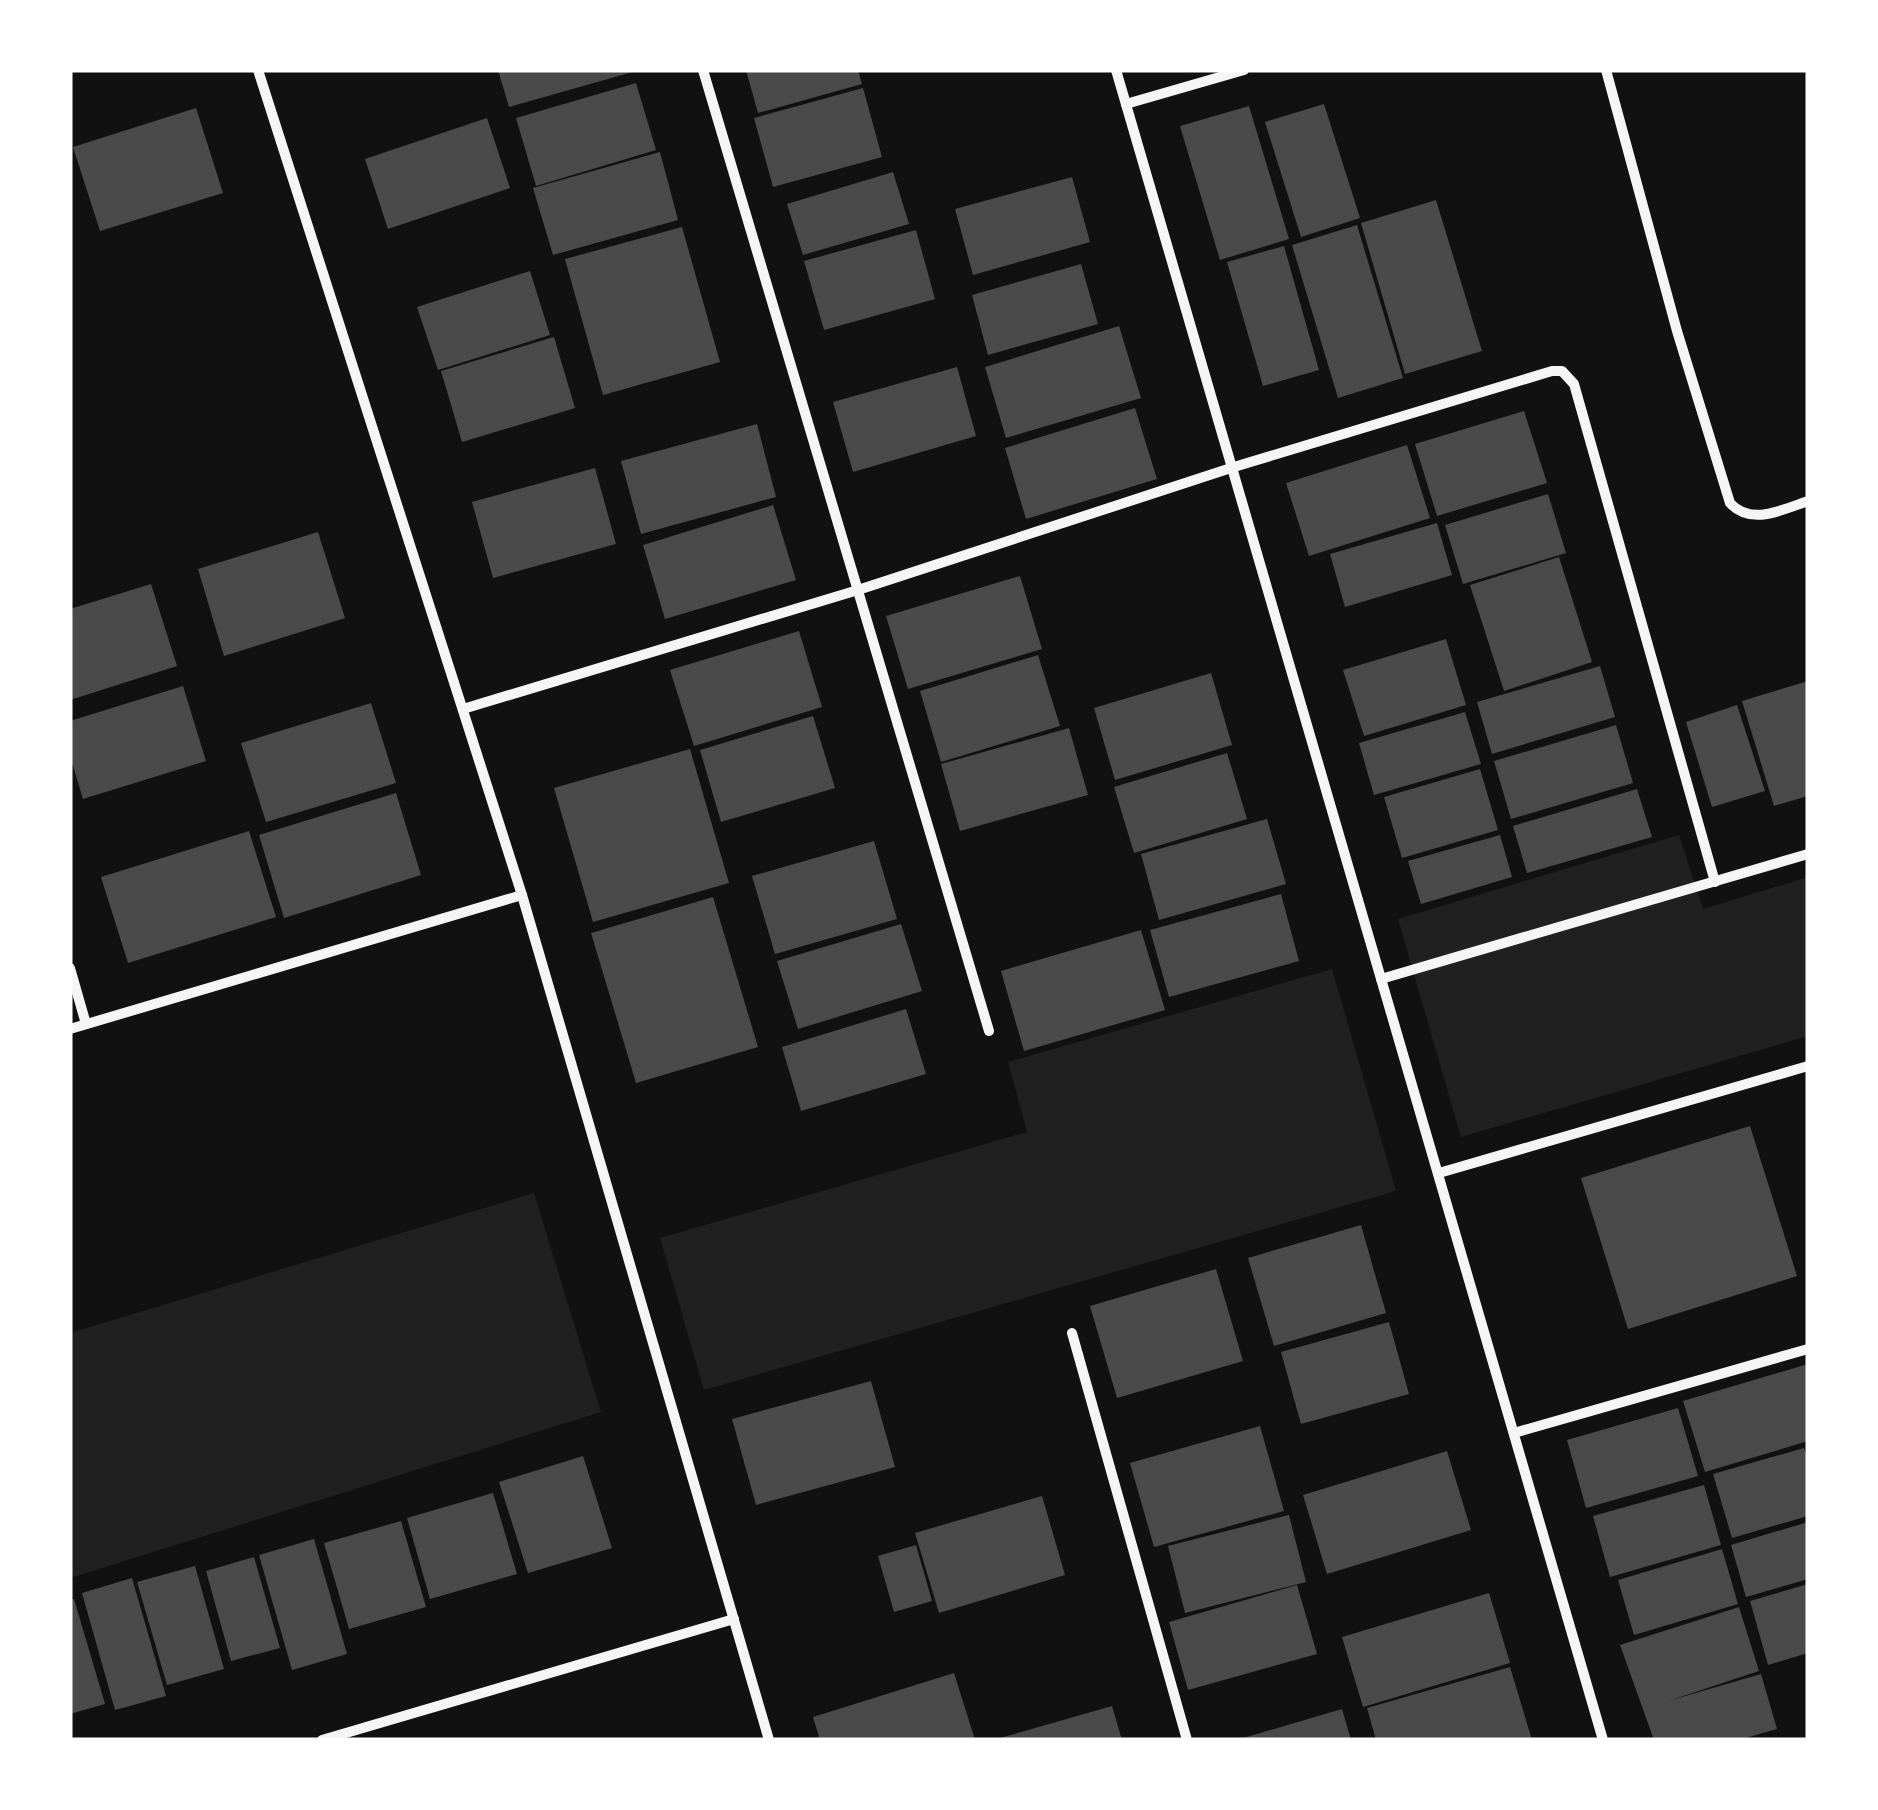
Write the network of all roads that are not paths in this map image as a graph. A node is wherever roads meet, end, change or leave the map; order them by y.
1 (258, 70) edge
2 (703, 70) edge
3 (1116, 70) edge
4 (1244, 70) edge
5 (1606, 70) edge
6 (1126, 104) junction
7 (1234, 466) junction
8 (1808, 501) edge
9 (858, 590) junction
10 (462, 709) junction
11 (1808, 854) edge
12 (1715, 882) junction
13 (522, 895) junction
14 (70, 968) edge
15 (1381, 979) junction
16 (86, 1024) junction
17 (70, 1029) edge
18 (989, 1032) dead end
19 (1808, 1066) edge
20 (1440, 1174) junction
21 (1072, 1333) dead end
22 (1808, 1349) edge
23 (1514, 1433) junction
24 (734, 1619) junction
25 (322, 1740) edge
26 (769, 1740) edge
27 (1187, 1740) edge
28 (1602, 1740) edge

1 - 10 street
2 - 9 street
3 - 6 street
4 - 6 street
5 - 8 street
6 - 7 street
7 - 9 street
7 - 12 street
7 - 15 street
9 - 10 street
9 - 18 street
10 - 13 street
11 - 12 street
12 - 15 street
13 - 16 street
13 - 24 street
14 - 16 street
15 - 20 street
16 - 17 street
19 - 20 street
20 - 23 street
21 - 27 street
22 - 23 street
23 - 28 street
24 - 25 street
24 - 26 street

